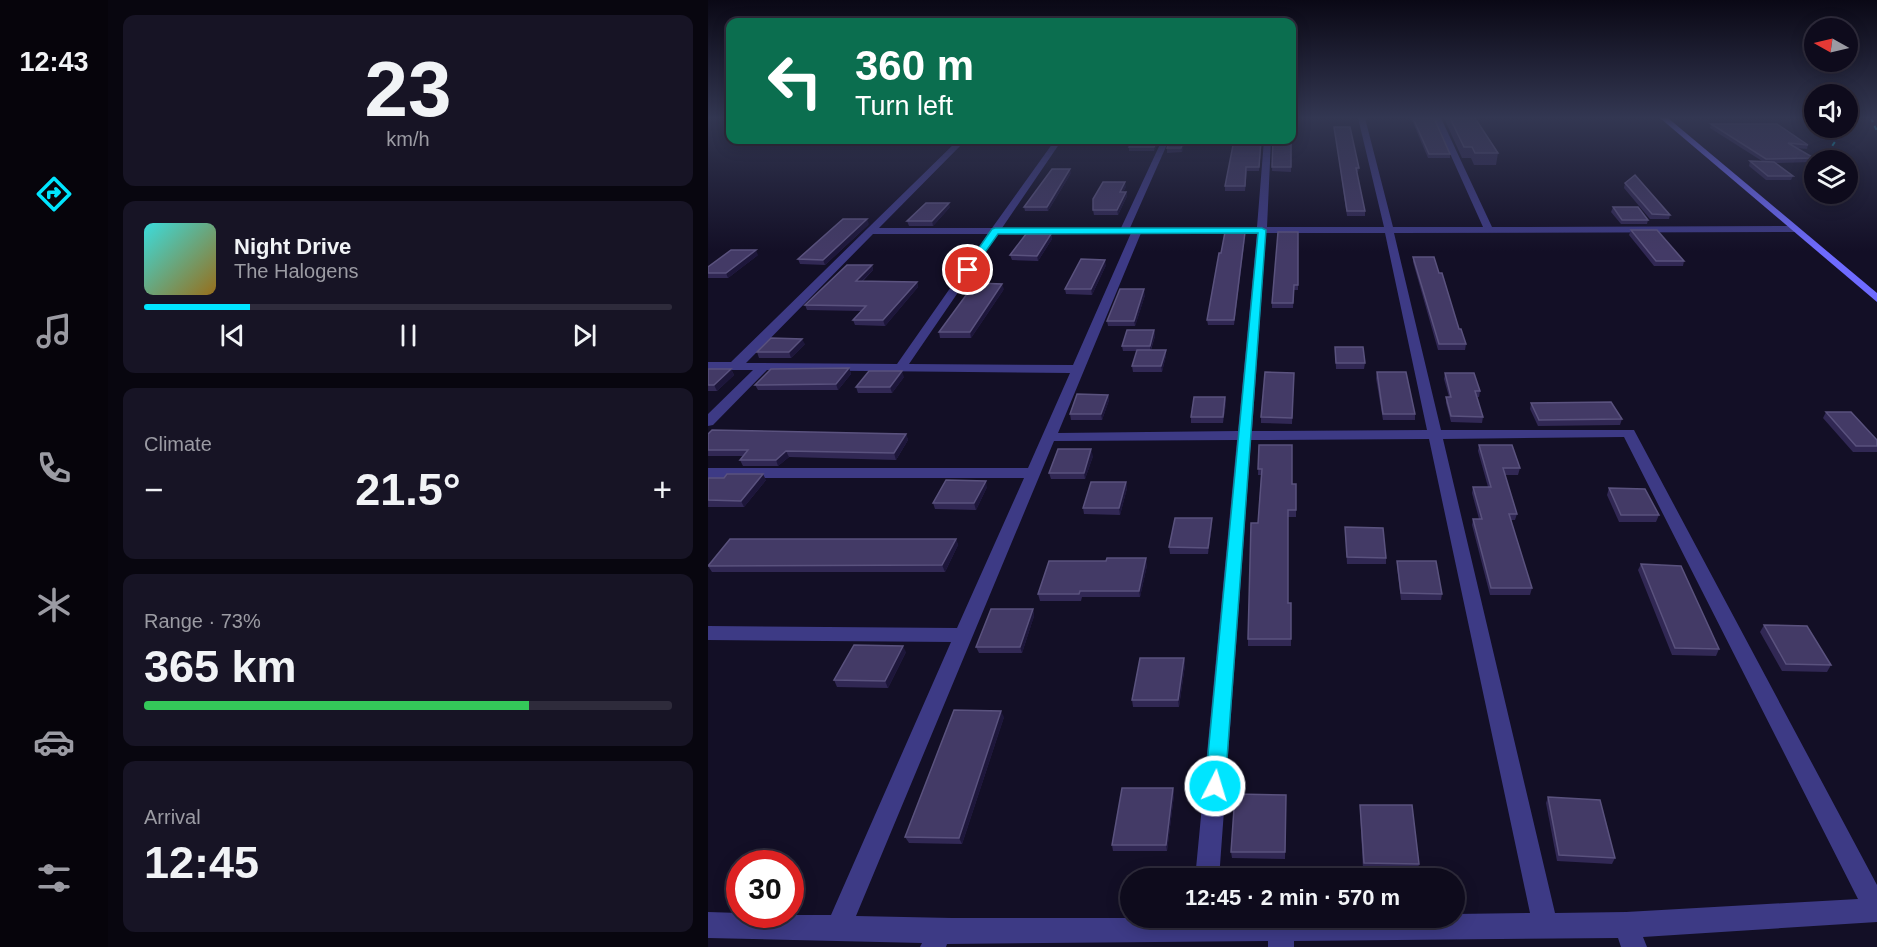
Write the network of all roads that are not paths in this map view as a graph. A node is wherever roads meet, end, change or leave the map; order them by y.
1 (940, 162) edge
2 (1043, 162) edge
3 (1157, 162) edge
4 (1266, 162) edge
5 (1372, 162) edge
6 (1458, 162) edge
7 (1715, 162) edge
8 (1794, 229) junction
9 (1262, 230) junction
10 (1389, 230) junction
11 (1489, 230) junction
12 (870, 231) junction
13 (995, 231) junction
14 (1131, 231) junction
15 (1877, 299) edge
16 (708, 366) edge
17 (734, 367) junction
18 (763, 367) junction
19 (900, 368) junction
20 (1078, 369) junction
21 (708, 422) edge
22 (1435, 434) junction
23 (1245, 435) junction
24 (1049, 437) junction
25 (708, 473) edge
26 (1033, 473) junction
27 (708, 633) edge
28 (964, 635) junction
29 (1208, 868) edge
30 (1877, 910) edge
31 (708, 925) edge
32 (1545, 926) junction
33 (838, 928) junction
34 (1120, 928) edge
35 (1229, 928) edge
36 (1630, 936) edge
37 (1280, 938) edge
38 (936, 939) edge

1 - 12 street
2 - 13 street
3 - 14 street
4 - 9 street
5 - 10 street
6 - 11 street
7 - 8 main road
8 - 11 street
8 - 15 main road
9 - 10 street
9 - 14 street
9 - 23 street
10 - 11 street
10 - 22 street
12 - 13 street
12 - 17 street
13 - 14 street
13 - 19 street
14 - 20 street
16 - 17 street
17 - 18 street
18 - 19 street
18 - 21 street
19 - 20 street
20 - 24 street
22 - 23 street
22 - 30 street
22 - 32 street
23 - 24 street
23 - 29 street
24 - 26 street
25 - 26 street
26 - 28 street
27 - 28 street
28 - 33 street
30 - 36 street
31 - 33 street
32 - 36 street
32 - 37 street
33 - 38 street
34 - 38 street
35 - 37 street

